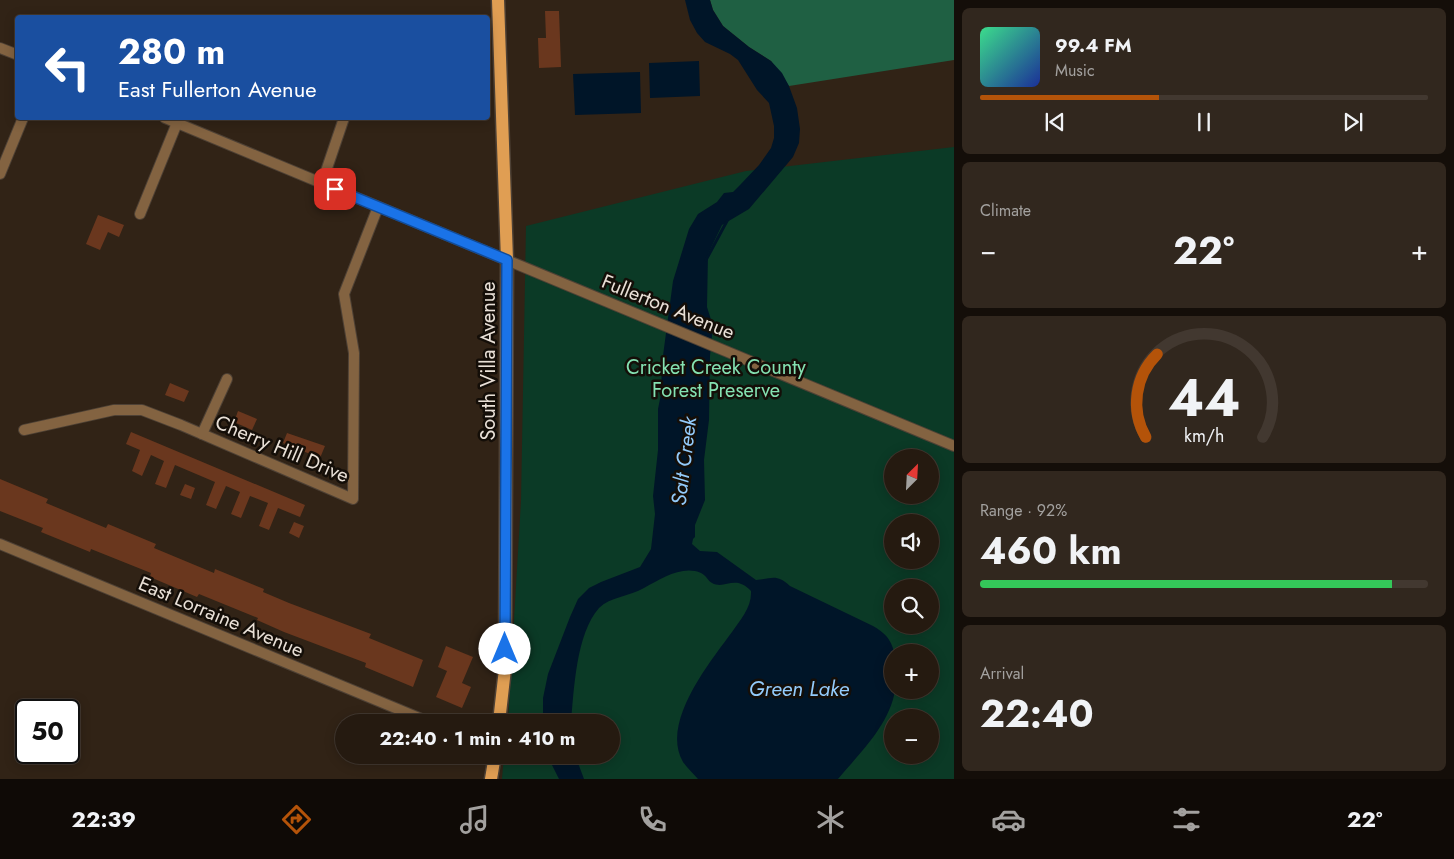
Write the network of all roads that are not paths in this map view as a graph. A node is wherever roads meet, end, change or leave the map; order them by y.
1 (498, 0) edge
2 (0, 48) edge
3 (15, 54) edge
4 (22, 120) edge
5 (170, 120) edge
6 (343, 120) edge
7 (177, 123) junction
8 (0, 174) edge
9 (320, 183) junction
10 (378, 207) junction
11 (140, 214) dead end
12 (507, 260) junction
13 (227, 379) dead end
14 (24, 430) dead end
15 (202, 434) junction
16 (954, 446) edge
17 (0, 544) edge
18 (410, 714) edge
19 (500, 714) edge
20 (493, 764) edge
21 (491, 779) edge

1 - 12 main road, South Villa Avenue
2 - 3 street
4 - 8 street
5 - 7 street, Fullerton Avenue
6 - 9 street
7 - 9 street, Fullerton Avenue
7 - 11 street
9 - 10 street, Fullerton Avenue
10 - 12 street, Fullerton Avenue
10 - 15 street, Cherry Hill Drive
12 - 16 street, Fullerton Avenue
12 - 19 main road, South Villa Avenue
13 - 15 street
14 - 15 street, Cherry Hill Drive
17 - 18 street, East Lorraine Avenue
20 - 21 main road

